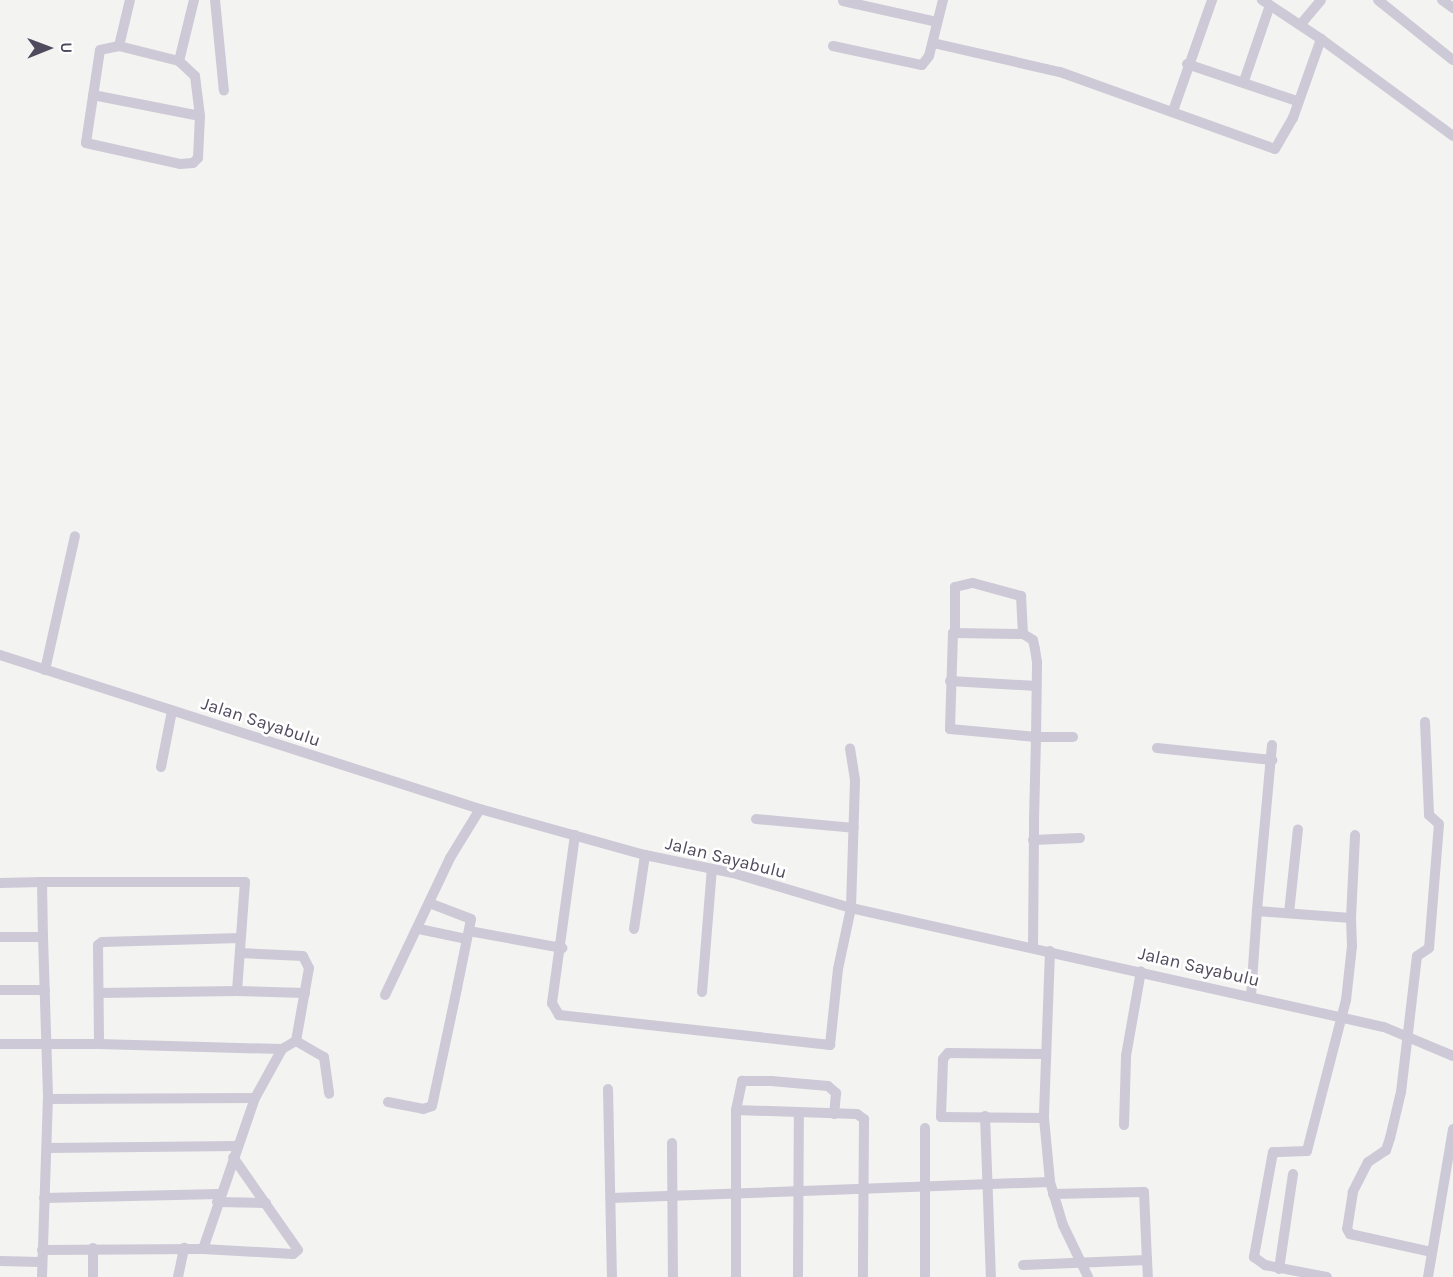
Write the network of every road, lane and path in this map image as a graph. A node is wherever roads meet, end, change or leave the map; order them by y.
1 (130, 0) edge
2 (194, 0) edge
3 (215, 0) edge
4 (943, 0) edge
5 (1212, 0) edge
6 (1321, 0) edge
7 (1378, 0) edge
8 (1442, 0) edge
9 (851, 2) edge
10 (1266, 3) edge
11 (1453, 8) edge
12 (937, 22) junction
13 (1301, 24) junction
14 (1321, 39) junction
15 (933, 43) junction
16 (118, 46) junction
17 (833, 46) dead end
18 (1451, 54) edge
19 (179, 61) junction
20 (1187, 64) junction
21 (1244, 81) junction
22 (224, 91) dead end
23 (93, 95) junction
24 (1297, 101) junction
25 (1173, 111) junction
26 (200, 116) junction
27 (1453, 136) edge
28 (75, 536) dead end
29 (955, 632) junction
30 (1023, 634) junction
31 (0, 656) edge
32 (45, 670) junction
33 (950, 681) junction
34 (1036, 686) junction
35 (172, 711) junction
36 (1425, 722) dead end
37 (1036, 737) junction
38 (1073, 737) dead end
39 (1272, 745) dead end
40 (850, 748) dead end
41 (1157, 748) dead end
42 (1272, 760) junction
43 (161, 767) dead end
44 (480, 809) junction
45 (756, 819) dead end
46 (854, 828) junction
47 (1298, 829) dead end
48 (575, 835) junction
49 (1355, 835) dead end
50 (1080, 838) dead end
51 (1034, 840) junction
52 (645, 855) junction
53 (712, 869) junction
54 (42, 882) junction
55 (0, 883) edge
56 (429, 903) junction
57 (851, 908) junction
58 (1257, 911) junction
59 (1289, 913) junction
60 (1351, 918) junction
61 (419, 929) junction
62 (634, 930) dead end
63 (467, 935) junction
64 (0, 937) edge
65 (43, 937) junction
66 (240, 938) junction
67 (1033, 945) junction
68 (562, 948) junction
69 (1050, 951) junction
70 (240, 953) junction
71 (1141, 971) junction
72 (0, 990) edge
73 (45, 990) junction
74 (237, 991) junction
75 (702, 992) dead end
76 (99, 993) junction
77 (305, 993) junction
78 (385, 995) dead end
79 (1251, 996) junction
80 (1341, 1017) junction
81 (1407, 1035) junction
82 (296, 1041) junction
83 (0, 1044) edge
84 (99, 1044) junction
85 (47, 1046) junction
86 (282, 1049) junction
87 (1045, 1054) junction
88 (1453, 1056) edge
89 (608, 1089) dead end
90 (329, 1094) dead end
91 (48, 1098) junction
92 (255, 1098) junction
93 (388, 1102) dead end
94 (736, 1110) junction
95 (799, 1113) junction
96 (834, 1114) junction
97 (985, 1116) junction
98 (1044, 1118) junction
99 (1124, 1125) dead end
100 (925, 1128) dead end
101 (1453, 1129) edge
102 (672, 1143) dead end
103 (237, 1146) junction
104 (48, 1148) junction
105 (233, 1157) junction
106 (1293, 1174) dead end
107 (1050, 1182) junction
108 (925, 1187) junction
109 (988, 1187) junction
110 (862, 1189) junction
111 (798, 1193) junction
112 (1053, 1194) junction
113 (673, 1196) junction
114 (734, 1196) junction
115 (44, 1198) junction
116 (218, 1198) junction
117 (611, 1198) junction
118 (266, 1203) junction
119 (93, 1248) junction
120 (184, 1248) junction
121 (203, 1249) junction
122 (42, 1250) junction
123 (1431, 1252) junction
124 (1147, 1260) junction
125 (0, 1261) edge
126 (41, 1262) junction
127 (1077, 1262) junction
128 (1023, 1265) dead end
129 (1279, 1269) junction
130 (1293, 1274) edge
131 (42, 1277) edge
132 (93, 1277) edge
133 (178, 1277) edge
134 (612, 1277) edge
135 (674, 1277) edge
136 (736, 1277) edge
137 (798, 1277) edge
138 (863, 1277) edge
139 (925, 1277) edge
140 (990, 1277) edge
141 (1088, 1277) edge
142 (1148, 1277) edge
143 (1327, 1277) edge
144 (1428, 1277) edge

1 - 16 street
2 - 19 street
3 - 22 street
4 - 12 street
5 - 20 street
6 - 13 street
7 - 18 street
8 - 11 street
9 - 12 street
10 - 13 street
10 - 21 street
12 - 15 street
13 - 14 street
14 - 24 street
14 - 27 street
15 - 17 street
15 - 25 street
16 - 19 street
16 - 23 street
19 - 26 street
20 - 21 street
20 - 25 street
21 - 24 street
23 - 26 street
23 - 26 street
24 - 25 street
28 - 32 street
29 - 30 street
29 - 30 street
29 - 33 street
30 - 34 street
31 - 32 street, Jalan Sayabulu
32 - 35 street, Jalan Sayabulu
33 - 34 street
33 - 37 street
34 - 37 street
35 - 43 street
35 - 44 street, Jalan Sayabulu
36 - 81 street
37 - 38 street
37 - 51 street
39 - 42 street
40 - 46 street
41 - 42 street
42 - 58 street
44 - 48 street, Jalan Sayabulu
44 - 56 street
45 - 46 street
46 - 57 street
47 - 59 street
48 - 52 street, Jalan Sayabulu
48 - 68 street
49 - 60 street
50 - 51 street
51 - 67 street
52 - 53 street, Jalan Sayabulu
52 - 62 street
53 - 57 street, Jalan Sayabulu
53 - 75 street
54 - 55 street
54 - 65 street
54 - 66 street
56 - 61 street
56 - 63 street
57 - 67 street, Jalan Sayabulu
57 - 68 street
58 - 59 street
58 - 79 street
59 - 60 street
60 - 80 street
61 - 63 street
61 - 78 street
63 - 68 street
63 - 93 street
64 - 65 street
65 - 73 street
66 - 70 street
66 - 76 street
67 - 69 street, Jalan Sayabulu
69 - 71 street, Jalan Sayabulu
69 - 87 street
70 - 74 street
70 - 77 street
71 - 79 street, Jalan Sayabulu
71 - 99 street
72 - 73 street
73 - 85 street
74 - 76 street
74 - 77 street
76 - 84 street
77 - 82 street
79 - 80 street, Jalan Sayabulu
80 - 81 street, Jalan Sayabulu
80 - 129 street
81 - 88 street, Jalan Sayabulu
81 - 123 street
82 - 86 street
82 - 90 street
83 - 85 street
84 - 85 street
84 - 86 street
85 - 91 street
86 - 92 street
87 - 97 street
87 - 98 street
89 - 117 street
91 - 92 street
91 - 104 street
92 - 103 street
94 - 95 street
94 - 96 street
94 - 114 street
95 - 96 street
95 - 111 street
96 - 110 street
97 - 98 street
97 - 109 street
98 - 107 street
100 - 108 street
101 - 123 street
102 - 113 street
103 - 104 street
103 - 105 street
104 - 115 street
105 - 116 street
105 - 118 street
106 - 129 street
107 - 109 street
107 - 112 street
108 - 109 street
108 - 110 street
108 - 139 street
109 - 140 street
110 - 111 street
110 - 138 street
111 - 114 street
111 - 137 street
112 - 124 street
112 - 127 street
113 - 114 street
113 - 117 street
113 - 135 street
114 - 136 street
115 - 116 street
115 - 122 street
116 - 118 street
116 - 121 street
117 - 134 street
118 - 121 street
119 - 120 street
119 - 122 street
119 - 132 street
120 - 121 street
120 - 133 street
122 - 126 street
123 - 144 street
124 - 127 street
124 - 142 street
125 - 126 street
126 - 131 street
127 - 128 street
127 - 141 street
129 - 130 street
130 - 143 street

